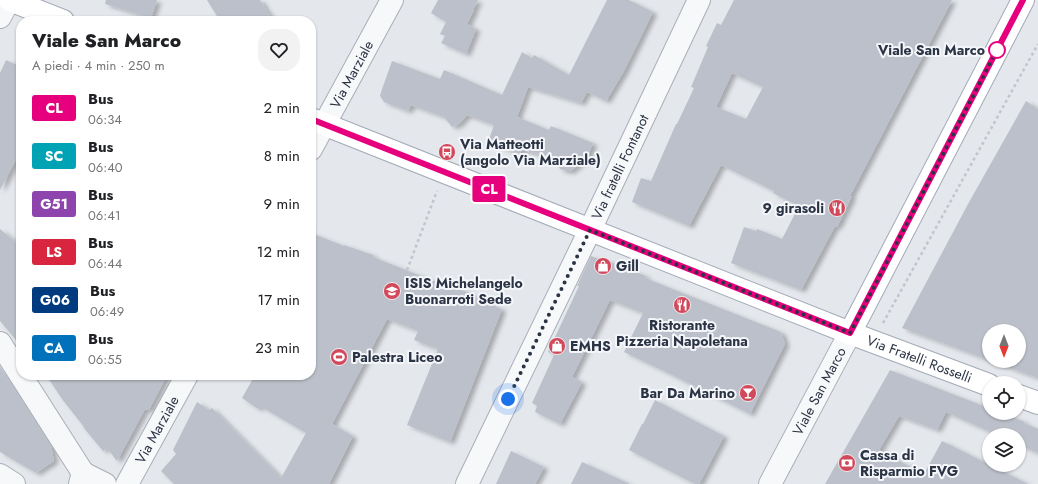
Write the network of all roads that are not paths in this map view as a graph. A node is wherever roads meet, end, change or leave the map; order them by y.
1 (10, 0) edge
2 (392, 0) edge
3 (699, 0) edge
4 (1023, 0) edge
5 (50, 16) edge
6 (0, 17) edge
7 (318, 122) edge
8 (590, 230) junction
9 (850, 333) junction
10 (0, 343) edge
11 (16, 369) edge
12 (22, 380) edge
13 (184, 380) edge
14 (982, 382) edge
15 (1026, 399) edge
16 (1038, 403) edge
17 (0, 475) edge
18 (82, 478) edge
19 (14, 484) edge
20 (105, 484) edge
21 (127, 484) edge
22 (467, 484) edge
23 (770, 484) edge

1 - 5 main road
1 - 6 street
2 - 7 street, Via Marziale
3 - 8 street, Via fratelli Fontanot
4 - 9 main road, Viale San Marco
7 - 8 main road, Via Fratelli Rosselli
8 - 9 main road, Via Fratelli Rosselli
8 - 22 street, Via fratelli Fontanot
9 - 14 main road, Via Fratelli Rosselli
9 - 23 street, Viale San Marco
10 - 11 street
12 - 18 street
13 - 21 street, Via Marziale
15 - 16 main road
17 - 19 street
18 - 20 street

